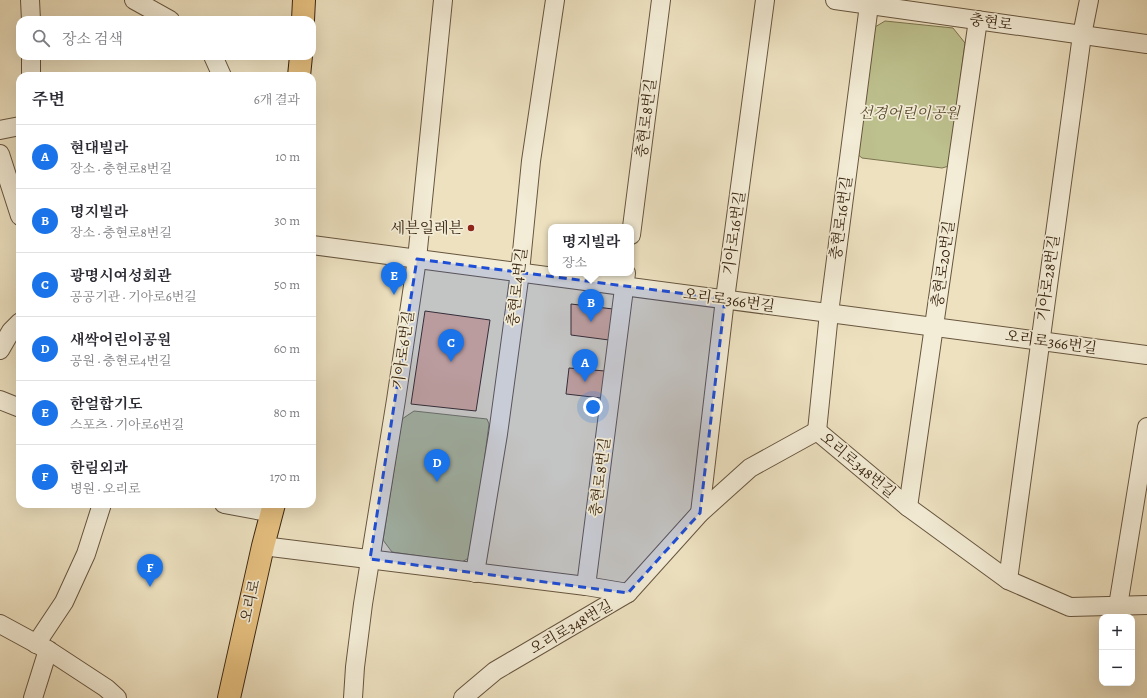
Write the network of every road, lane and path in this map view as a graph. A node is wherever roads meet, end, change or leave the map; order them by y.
1 (30, 0) edge
2 (134, 0) edge
3 (304, 0) edge
4 (444, 0) edge
5 (555, 0) edge
6 (661, 0) edge
7 (765, 0) edge
8 (835, 0) edge
9 (1089, 0) edge
10 (869, 5) junction
11 (31, 16) edge
12 (163, 16) edge
13 (303, 16) edge
14 (978, 20) junction
15 (1082, 35) junction
16 (1147, 44) edge
17 (31, 60) edge
18 (215, 60) edge
19 (300, 60) edge
20 (31, 72) edge
21 (220, 72) edge
22 (299, 72) edge
23 (16, 127) edge
24 (0, 130) edge
25 (0, 154) edge
26 (16, 204) edge
27 (632, 224) edge
28 (316, 246) edge
29 (417, 259) junction
30 (520, 272) junction
31 (548, 274) edge
32 (572, 276) edge
33 (625, 280) edge
34 (725, 299) junction
35 (829, 313) junction
36 (16, 326) edge
37 (934, 327) junction
38 (1040, 341) junction
39 (0, 350) edge
40 (1147, 355) edge
41 (0, 400) edge
42 (16, 406) edge
43 (1147, 427) edge
44 (817, 431) junction
45 (908, 507) junction
46 (101, 508) edge
47 (264, 508) edge
48 (274, 509) edge
49 (700, 513) junction
50 (263, 546) junction
51 (370, 559) junction
52 (475, 573) junction
53 (1008, 580) junction
54 (586, 586) junction
55 (628, 593) junction
56 (1118, 606) junction
57 (1147, 606) edge
58 (0, 624) edge
59 (42, 647) junction
60 (33, 698) edge
61 (117, 698) edge
62 (229, 698) edge
63 (353, 698) edge
64 (463, 698) edge

1 - 11 street
2 - 12 street
3 - 13 main road
4 - 29 street, 기아로6번길
5 - 30 street, 충현로4번길
6 - 27 street, 충현로8번길
7 - 34 street, 기아로16번길
8 - 10 street, 충현로
9 - 15 street, 기아로28번길
10 - 14 street, 충현로
10 - 35 street, 충현로16번길
14 - 15 street, 충현로
14 - 37 street, 충현로20번길
15 - 16 street, 충현로
15 - 38 street, 기아로28번길
17 - 20 street
18 - 21 street
19 - 22 main road
23 - 24 street
25 - 26 street
28 - 29 street, 오리로366번길
29 - 30 street, 오리로366번길
29 - 51 street, 기아로6번길
30 - 31 street, 오리로366번길
30 - 52 street, 충현로4번길
32 - 33 street, 오리로366번길
33 - 34 street, 오리로366번길
33 - 54 street, 충현로8번길
34 - 35 street, 오리로366번길
34 - 49 street, 기아로16번길
35 - 37 street, 오리로366번길
35 - 44 street, 충현로16번길
36 - 39 street
37 - 38 street, 오리로366번길
37 - 45 street, 충현로20번길
38 - 40 street, 오리로366번길
38 - 53 street, 기아로28번길
41 - 42 street
43 - 56 street
44 - 45 street, 오리로348번길
44 - 49 street, 오리로348번길
45 - 53 street, 오리로348번길
46 - 59 street
47 - 48 street
48 - 50 main road, 오리로
49 - 55 street, 오리로348번길
50 - 51 street
50 - 62 main road, 오리로
51 - 52 street
51 - 63 street, 기아로6번길
52 - 54 street
53 - 56 street, 오리로348번길
54 - 55 street
55 - 64 street, 오리로348번길
56 - 57 street, 오리로348번길
58 - 59 street
59 - 60 street
59 - 61 street

